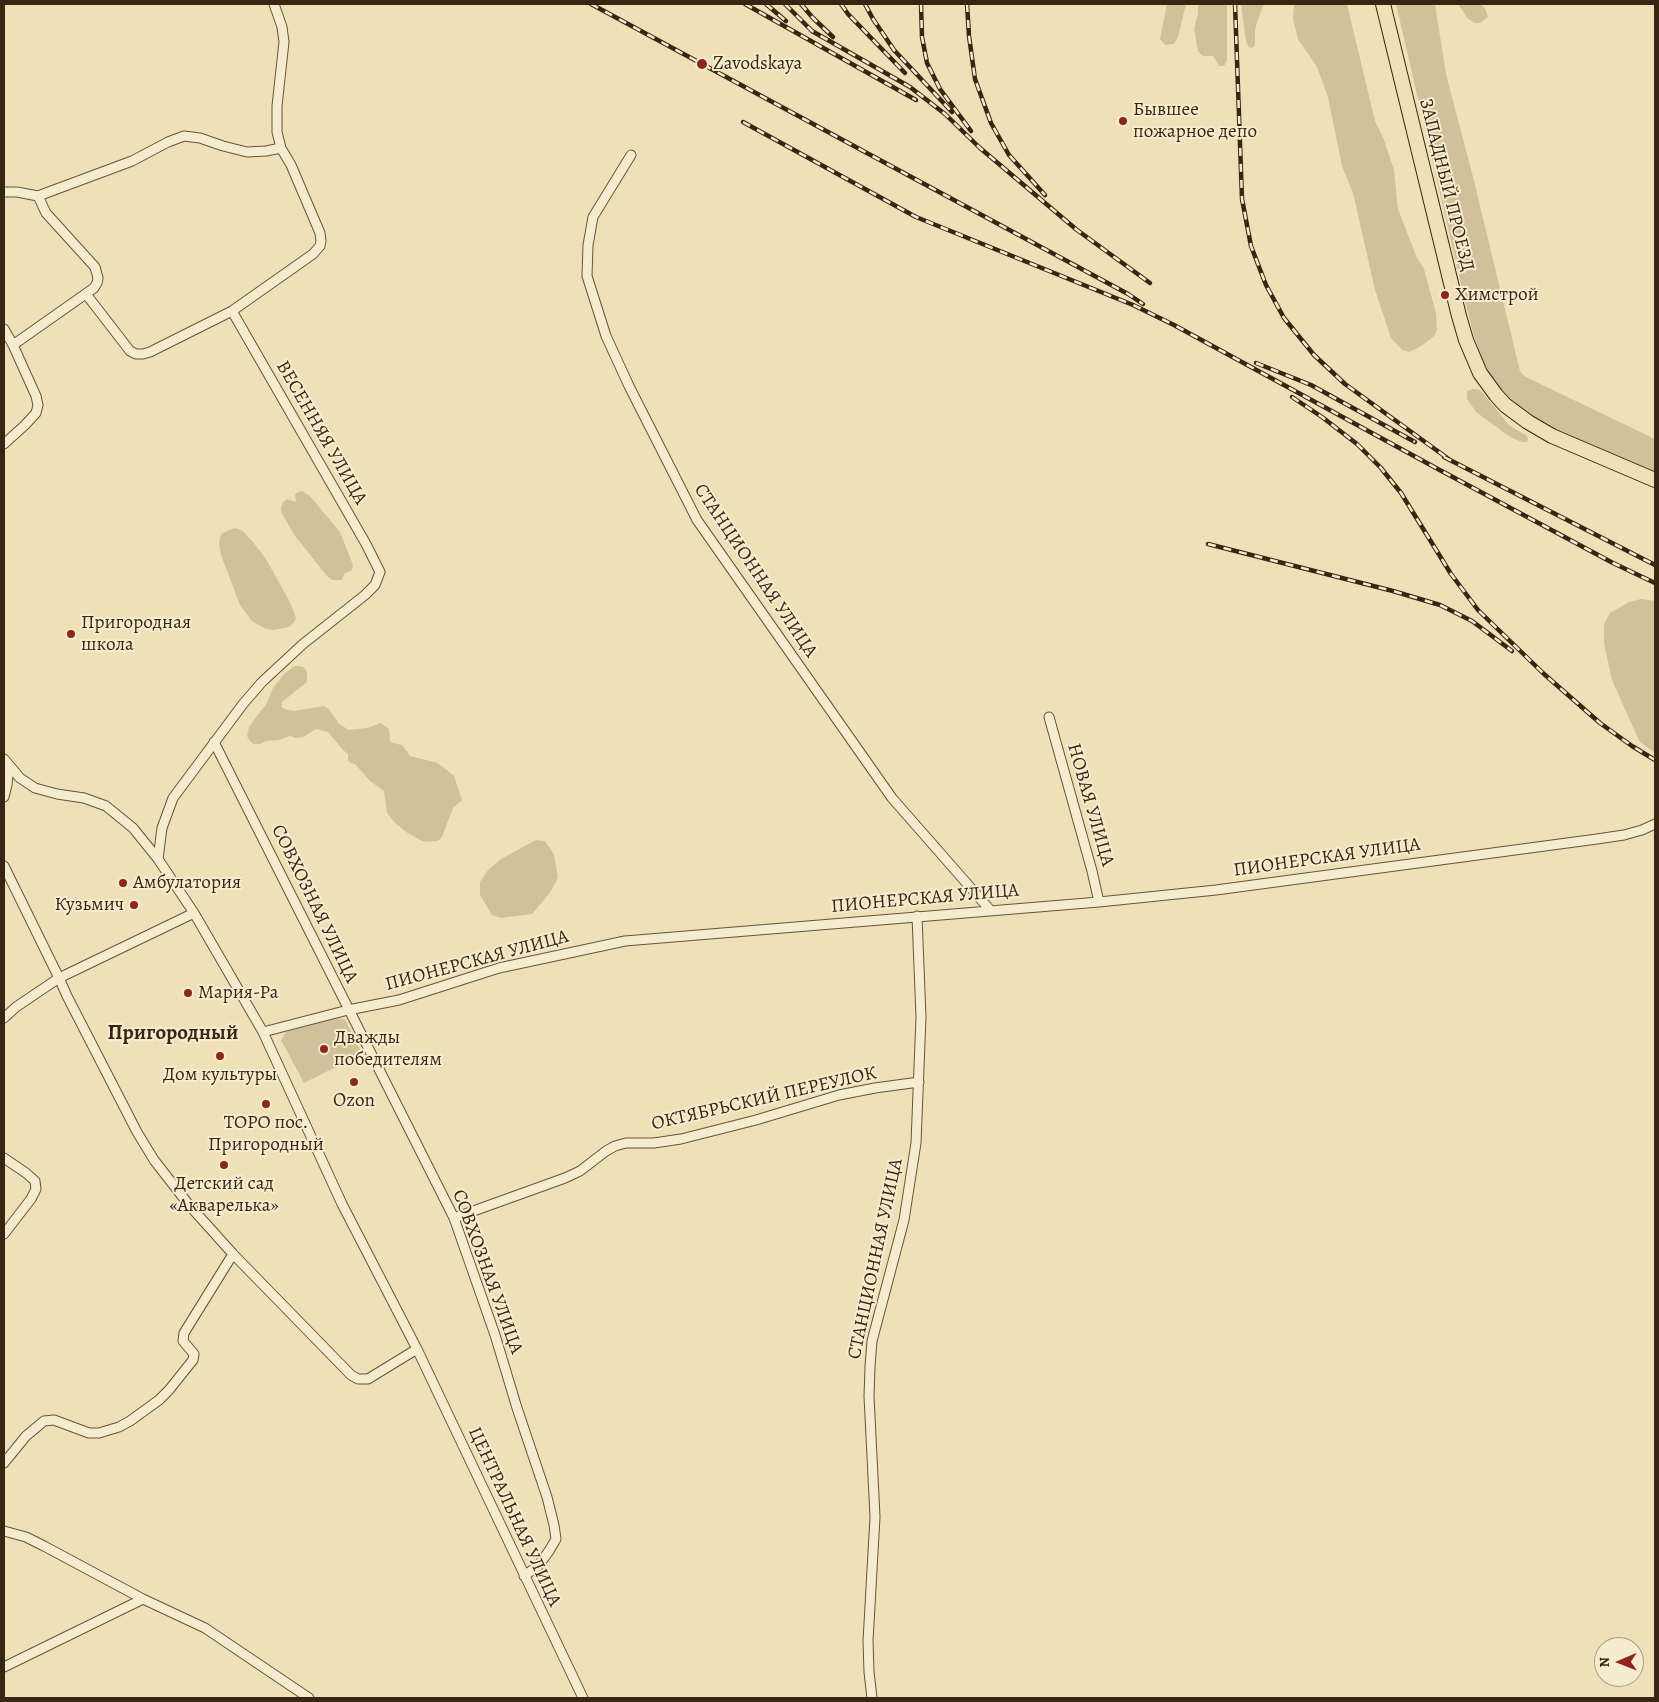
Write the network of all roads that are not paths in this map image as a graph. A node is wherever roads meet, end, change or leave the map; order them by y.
1 (274, 4) edge
2 (1383, 4) edge
3 (281, 148) junction
4 (631, 155) dead end
5 (4, 192) edge
6 (38, 196) junction
7 (86, 294) junction
8 (232, 311) junction
9 (4, 329) edge
10 (13, 345) junction
11 (4, 444) edge
12 (1655, 480) edge
13 (1049, 718) dead end
14 (214, 742) junction
15 (6, 763) edge
16 (4, 797) edge
17 (1655, 824) edge
18 (158, 859) junction
19 (4, 866) edge
20 (1099, 902) junction
21 (991, 911) junction
22 (194, 913) junction
23 (916, 916) junction
24 (59, 978) junction
25 (348, 1010) junction
26 (4, 1018) edge
27 (263, 1032) junction
28 (919, 1082) junction
29 (4, 1158) edge
30 (454, 1218) junction
31 (4, 1234) edge
32 (233, 1254) junction
33 (417, 1349) junction
34 (4, 1463) edge
35 (4, 1531) edge
36 (524, 1576) junction
37 (143, 1598) junction
38 (4, 1667) edge
39 (309, 1698) edge
40 (582, 1698) edge
41 (872, 1698) edge

1 - 3 street
2 - 12 main road, ЗАПАДНЫЙ ПРОЕЗД
3 - 6 street
3 - 8 street
4 - 21 street, СТАНЦИОННАЯ УЛИЦА
5 - 6 street
6 - 7 street
7 - 8 street
7 - 10 street
8 - 14 street, ВЕСЕННЯЯ УЛИЦА
9 - 10 street
10 - 11 street
13 - 20 street, НОВАЯ УЛИЦА
14 - 18 street
14 - 25 street, СОВХОЗНАЯ УЛИЦА
15 - 16 street
15 - 18 street, ЦЕНТРАЛЬНАЯ УЛИЦА
17 - 20 street, ПИОНЕРСКАЯ УЛИЦА
18 - 22 street, ЦЕНТРАЛЬНАЯ УЛИЦА
19 - 24 street
20 - 21 street, ПИОНЕРСКАЯ УЛИЦА
21 - 23 street, ПИОНЕРСКАЯ УЛИЦА
22 - 24 street
22 - 27 street, ЦЕНТРАЛЬНАЯ УЛИЦА
23 - 25 street, ПИОНЕРСКАЯ УЛИЦА
23 - 28 street, СТАНЦИОННАЯ УЛИЦА
24 - 26 street
24 - 32 street
25 - 27 street, ПИОНЕРСКАЯ УЛИЦА
25 - 30 street, СОВХОЗНАЯ УЛИЦА
27 - 33 street, ЦЕНТРАЛЬНАЯ УЛИЦА
28 - 30 street, ОКТЯБРЬСКИЙ ПЕРЕУЛОК
28 - 41 street, СТАНЦИОННАЯ УЛИЦА
29 - 31 street
30 - 36 street, СОВХОЗНАЯ УЛИЦА
32 - 33 street
32 - 34 street
33 - 36 street, ЦЕНТРАЛЬНАЯ УЛИЦА
35 - 37 street
36 - 40 street, ЦЕНТРАЛЬНАЯ УЛИЦА
37 - 38 street
37 - 39 street

